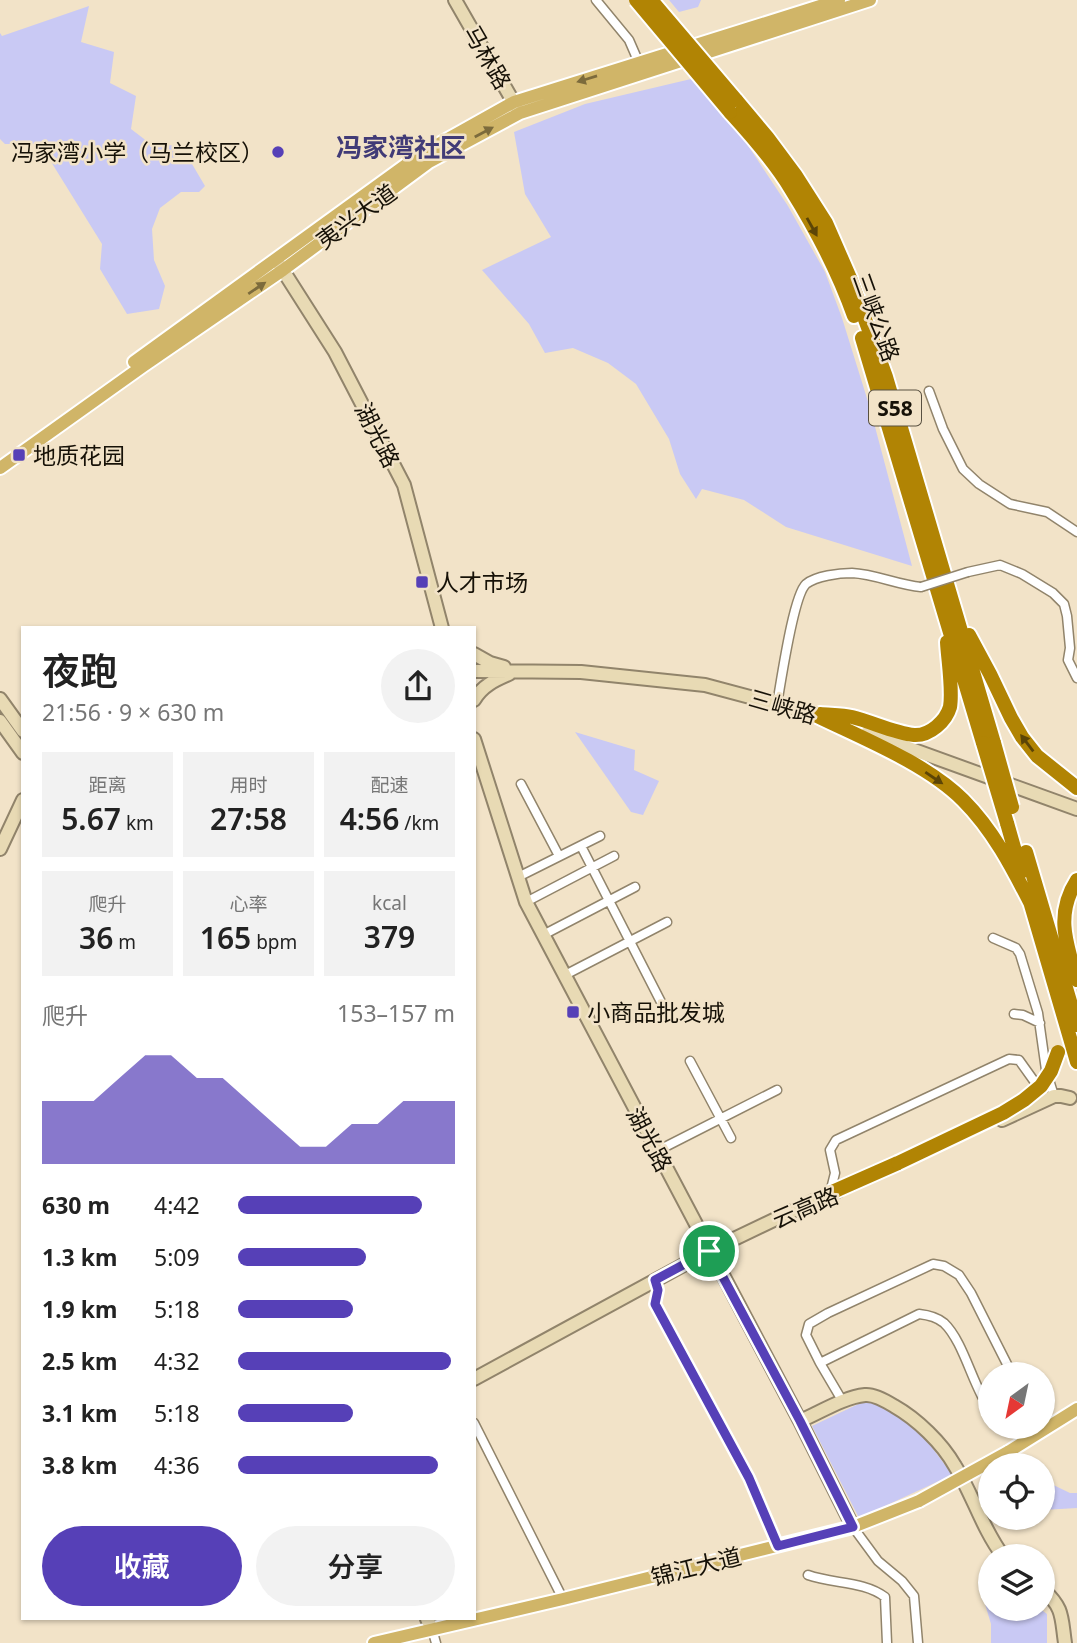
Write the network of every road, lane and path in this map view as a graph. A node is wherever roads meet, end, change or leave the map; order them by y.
1 (455, 0) edge
2 (596, 0) edge
3 (636, 0) edge
4 (651, 0) edge
5 (839, 0) edge
6 (870, 0) edge
7 (639, 63) junction
8 (733, 106) junction
9 (517, 108) junction
10 (279, 265) junction
11 (929, 391) dead end
12 (0, 459) edge
13 (0, 468) edge
14 (1077, 532) edge
15 (436, 606) junction
16 (951, 612) junction
17 (440, 626) edge
18 (450, 626) edge
19 (476, 655) edge
20 (476, 671) edge
21 (518, 671) junction
22 (1077, 678) edge
23 (476, 697) edge
24 (0, 699) edge
25 (777, 704) junction
26 (808, 712) junction
27 (0, 721) edge
28 (21, 729) edge
29 (21, 750) edge
30 (476, 753) edge
31 (521, 784) dead end
32 (1077, 788) edge
33 (21, 804) edge
34 (1077, 809) edge
35 (1012, 822) junction
36 (600, 836) dead end
37 (581, 846) junction
38 (0, 849) edge
39 (559, 856) junction
40 (614, 856) dead end
41 (592, 868) junction
42 (518, 877) junction
43 (1077, 880) edge
44 (635, 887) dead end
45 (609, 901) junction
46 (526, 902) junction
47 (1031, 904) junction
48 (667, 922) dead end
49 (543, 935) junction
50 (993, 938) dead end
51 (629, 942) junction
52 (565, 975) junction
53 (1077, 979) edge
54 (1058, 1001) junction
55 (662, 1004) dead end
56 (1014, 1014) dead end
57 (1040, 1023) junction
58 (1077, 1025) edge
59 (690, 1060) dead end
60 (1077, 1062) edge
61 (1034, 1081) dead end
62 (777, 1090) dead end
63 (1054, 1096) junction
64 (1070, 1098) dead end
65 (721, 1118) junction
66 (731, 1138) dead end
67 (657, 1151) junction
68 (831, 1193) junction
69 (709, 1251) junction
70 (655, 1280) junction
71 (1006, 1362) edge
72 (820, 1363) junction
73 (476, 1378) edge
74 (978, 1386) edge
75 (843, 1402) junction
76 (1077, 1409) edge
77 (800, 1421) junction
78 (476, 1427) edge
79 (853, 1527) junction
80 (993, 1544) edge
81 (778, 1546) junction
82 (808, 1575) dead end
83 (564, 1599) junction
84 (1055, 1602) edge
85 (476, 1615) edge
86 (451, 1620) edge
87 (429, 1624) edge
88 (374, 1643) edge
89 (436, 1643) edge
90 (887, 1643) edge
91 (918, 1643) edge
92 (1065, 1643) edge

1 - 9 main road, 马林路
2 - 7 street
3 - 8 highway, 三峡公路 / S58, bridge
4 - 8 highway, 三峡公路 / S58, bridge
5 - 7 main road, 夷兴大道
6 - 9 main road, 夷兴大道
7 -> 9 main road, 夷兴大道
8 - 16 highway, 三峡公路 / S58
9 - 10 main road, 夷兴大道
10 - 12 main road, 夷兴大道
13 -> 10 main road, 夷兴大道
10 - 15 main road, 湖光路
11 - 14 street
15 - 17 main road, 湖光路
15 - 18 main road
16 - 26 highway
32 -> 16 highway
16 - 35 highway, 三峡公路 / S58, bridge
19 - 21 main road
20 - 21 main road, 三峡路
21 - 23 main road
21 - 25 main road, 三峡路
22 - 25 street, bridge
24 - 28 main road
25 - 26 main road, 三峡路
26 - 34 main road, 三峡路
26 -> 47 highway
27 - 29 main road
30 - 42 main road, 湖光路
31 - 39 street
33 - 38 main road
35 - 47 highway, S58
35 - 58 highway, S58
36 - 37 street
37 - 39 street
37 - 41 street
39 - 42 street
40 - 41 street
41 - 45 street
41 - 46 street
42 - 46 main road, 湖光路
43 - 53 highway
44 - 45 street
45 - 49 street
45 - 51 street
46 - 49 main road, 湖光路
47 - 54 highway, S58
48 - 51 street
49 - 52 main road, 湖光路
50 - 57 street
51 - 52 street
51 - 55 street
52 - 67 main road, 湖光路
54 - 60 highway, S58
54 - 68 highway, bridge
56 - 57 street
57 - 63 street
59 - 65 street
61 - 68 street
62 - 65 street
63 - 64 main road
63 - 68 main road, 云高路
65 - 66 street
65 - 67 street
67 - 69 main road, 湖光路
68 - 69 main road, 云高路
69 - 70 main road, 云高路
69 - 77 main road, 湖光路
70 - 73 main road, 云高路
70 - 81 street
71 - 72 street
72 - 74 street
72 - 75 street
75 - 77 main road
75 - 80 main road
76 - 79 main road, 锦江大道, bridge
77 - 79 main road, 湖光路
78 - 83 street
79 - 81 main road, 锦江大道
79 - 91 street
81 - 83 main road, 锦江大道
82 - 90 street
83 - 85 main road, 锦江大道
84 - 92 main road
86 - 87 main road, 锦江大道
87 - 88 main road, 锦江大道
87 - 89 street

